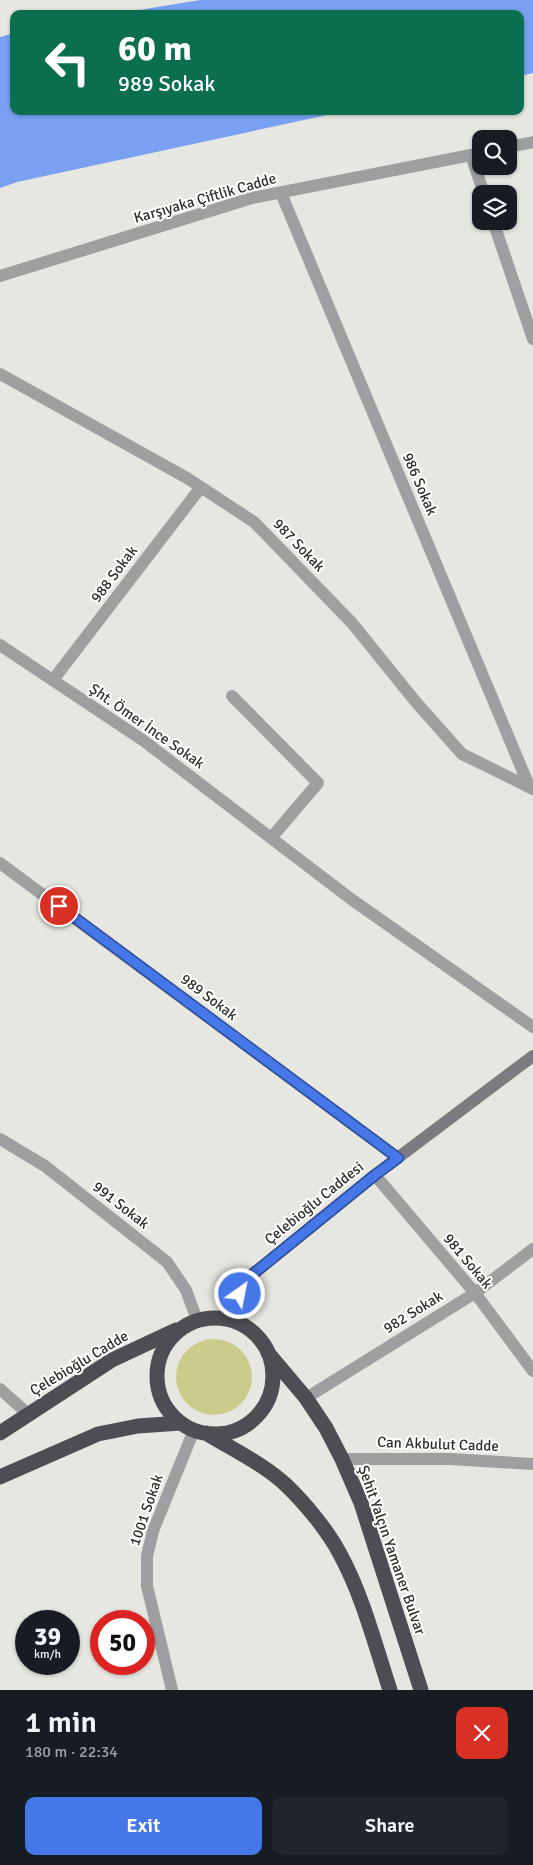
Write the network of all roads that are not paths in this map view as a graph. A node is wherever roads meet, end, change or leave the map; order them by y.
1 (533, 142) edge
2 (517, 145) edge
3 (472, 155) edge
4 (281, 193) junction
5 (496, 230) edge
6 (0, 276) edge
7 (533, 339) edge
8 (0, 374) edge
9 (200, 487) junction
10 (0, 645) edge
11 (53, 680) junction
12 (232, 696) dead end
13 (531, 788) edge
14 (271, 838) junction
15 (0, 863) edge
16 (533, 1027) edge
17 (533, 1056) edge
18 (0, 1139) edge
19 (398, 1158) junction
20 (375, 1175) junction
21 (533, 1250) edge
22 (475, 1293) junction
23 (197, 1320) junction
24 (233, 1320) junction
25 (180, 1329) junction
26 (268, 1353) junction
27 (533, 1371) edge
28 (0, 1389) edge
29 (306, 1398) junction
30 (28, 1414) junction
31 (194, 1429) junction
32 (0, 1433) edge
33 (342, 1459) junction
34 (533, 1464) edge
35 (0, 1477) edge
36 (172, 1690) edge
37 (390, 1690) edge
38 (420, 1690) edge

1 - 2 street
3 - 4 street, Karşıyaka Çiftlik Cadde
4 - 6 street, Karşıyaka Çiftlik Cadde
4 - 13 street, 986 Sokak
5 - 7 street
8 - 9 street, 987 Sokak
9 - 11 street, 988 Sokak
9 - 13 street, 987 Sokak
10 - 11 street, Şht. Ömer İnce Sokak
11 - 14 street, Şht. Ömer İnce Sokak
12 - 14 street
14 - 16 street, Şht. Ömer İnce Sokak
15 - 19 street, 989 Sokak
17 - 19 main road, Çelebioğlu Caddesi
18 - 23 street, 991 Sokak
19 - 20 main road, Çelebioğlu Caddesi
20 - 22 street, 981 Sokak
20 - 24 main road, Çelebioğlu Caddesi
21 - 22 street, 982 Sokak
22 - 27 street, 981 Sokak
22 - 29 street, 982 Sokak
23 - 24 highway
23 - 25 highway
24 - 26 highway
25 - 30 highway, Çelebioğlu Cadde
25 - 31 highway
26 - 29 highway, Şehit Yalçın Yamaner Bulvar
26 - 31 highway
28 - 30 street
29 - 33 highway, Şehit Yalçın Yamaner Bulvar
30 - 32 highway, Çelebioğlu Cadde
31 - 35 highway
31 - 36 street, 1001 Sokak
31 - 37 highway
33 - 34 street, Can Akbulut Cadde
33 - 38 highway, Şehit Yalçın Yamaner Bulvar

